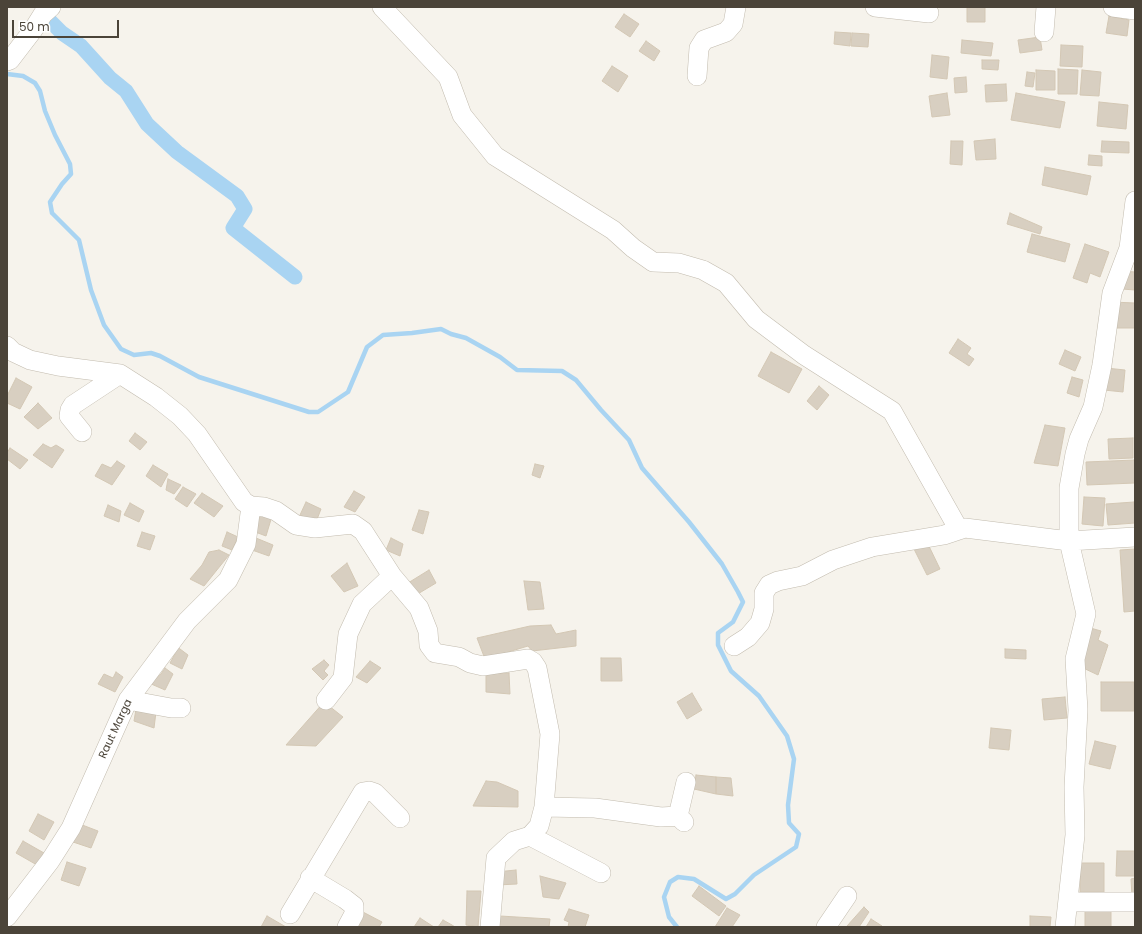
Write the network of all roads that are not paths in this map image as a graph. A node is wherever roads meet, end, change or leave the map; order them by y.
1 (51, 7) edge
2 (382, 7) edge
3 (736, 7) edge
4 (875, 7) edge
5 (1046, 7) edge
6 (1113, 7) edge
7 (1135, 10) edge
8 (929, 13) dead end
9 (1044, 32) dead end
10 (7, 61) edge
11 (697, 76) dead end
12 (1135, 201) edge
13 (7, 346) edge
14 (120, 374) junction
15 (82, 432) dead end
16 (251, 506) junction
17 (959, 530) junction
18 (1135, 537) edge
19 (1069, 541) junction
20 (392, 576) junction
21 (734, 646) dead end
22 (128, 700) junction
23 (326, 700) dead end
24 (181, 708) dead end
25 (686, 782) dead end
26 (544, 807) junction
27 (400, 818) dead end
28 (530, 836) junction
29 (601, 873) dead end
30 (310, 878) junction
31 (847, 896) dead end
32 (1069, 902) junction
33 (1135, 902) edge
34 (290, 914) dead end
35 (7, 917) edge
36 (347, 927) edge
37 (490, 927) edge
38 (826, 927) edge
39 (1065, 927) edge

1 - 10 street
2 - 17 street
3 - 11 street
4 - 8 street
5 - 9 street
6 - 7 street
12 - 19 street
13 - 14 street
14 - 15 street
14 - 16 street
16 - 20 street
16 - 22 street, Raut Marga
17 - 19 street
17 - 21 street
18 - 19 street
19 - 32 street
20 - 23 street
20 - 26 street
22 - 24 street
22 - 35 street, Raut Marga
25 - 26 street
26 - 28 street
27 - 30 street
28 - 29 street
28 - 37 street
30 - 34 street
30 - 36 street
31 - 38 street
32 - 33 street
32 - 39 street

